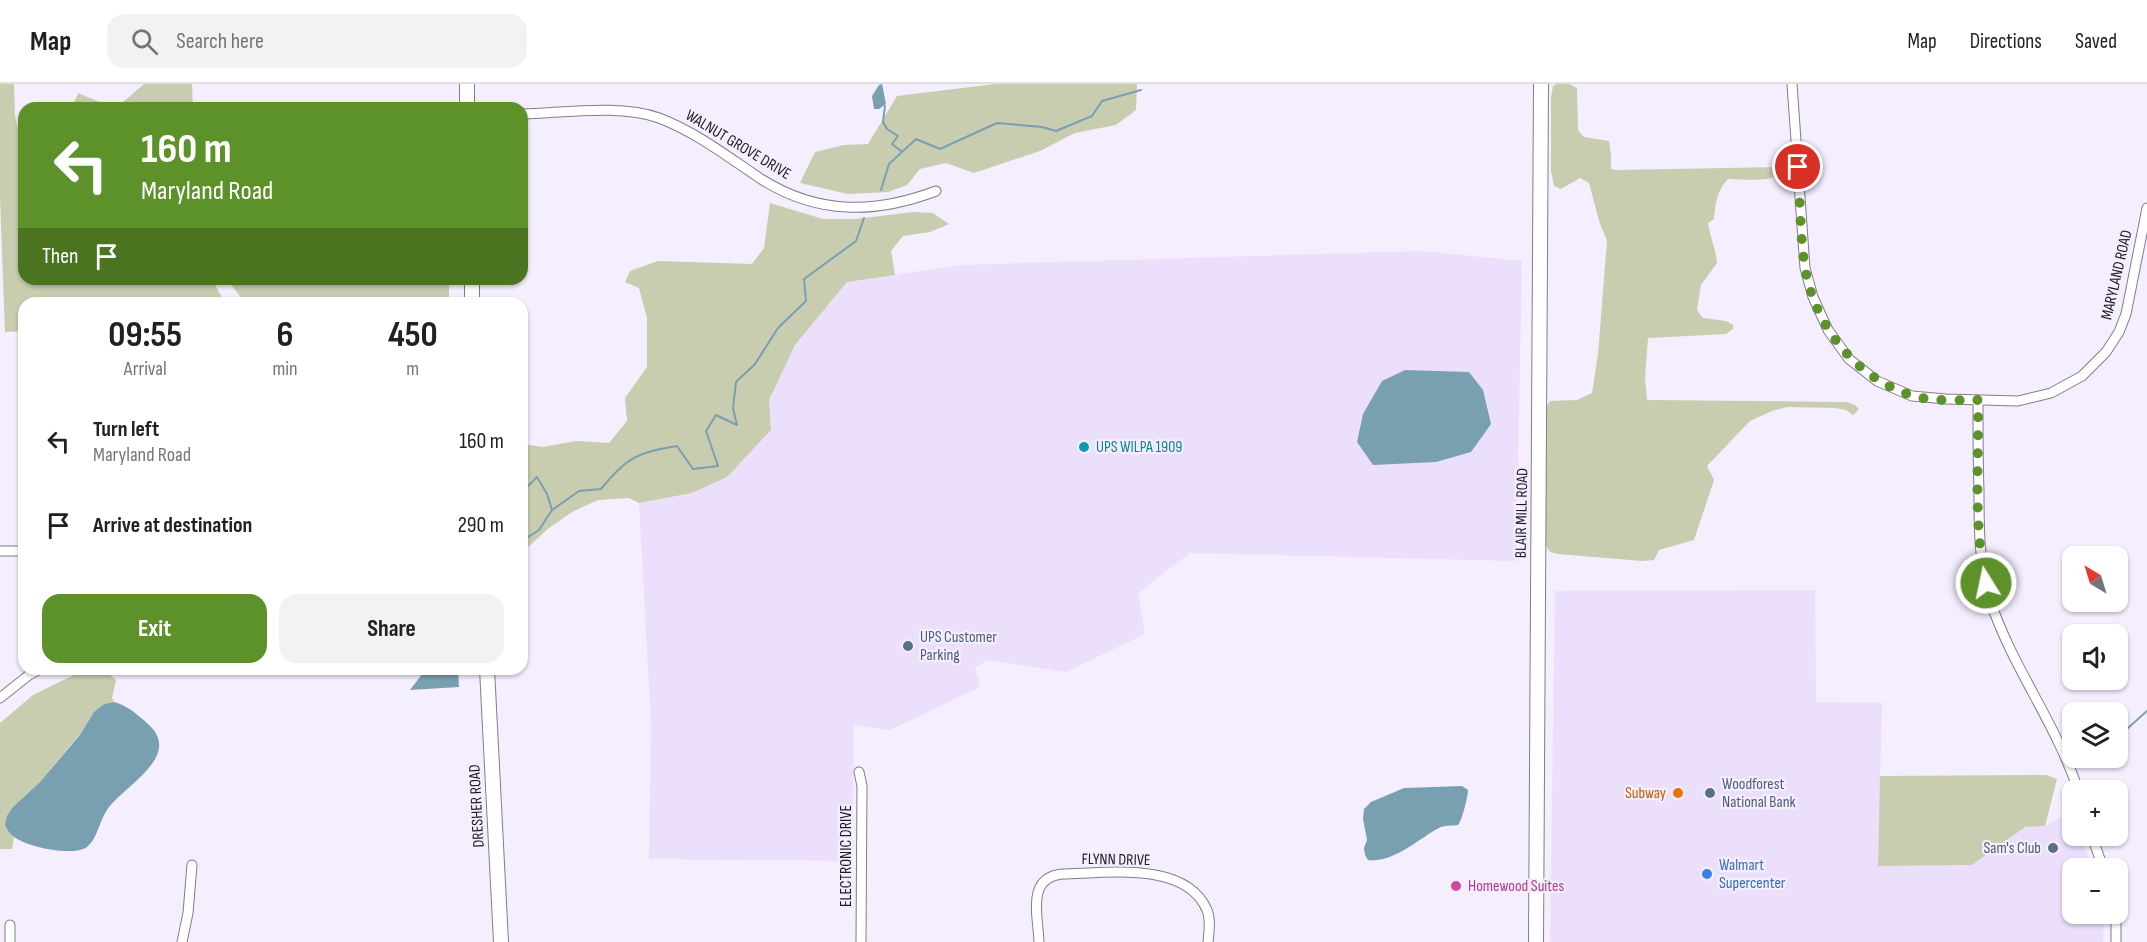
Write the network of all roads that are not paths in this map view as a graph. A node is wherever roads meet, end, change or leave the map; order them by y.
1 (466, 84) edge
2 (1541, 84) edge
3 (1792, 84) edge
4 (467, 102) edge
5 (528, 114) edge
6 (936, 191) dead end
7 (2147, 208) edge
8 (1978, 400) junction
9 (0, 551) edge
10 (18, 551) edge
11 (29, 675) edge
12 (487, 675) edge
13 (0, 698) edge
14 (859, 771) dead end
15 (2075, 780) edge
16 (192, 865) dead end
17 (10, 924) dead end
18 (2116, 924) edge
19 (10, 942) edge
20 (182, 942) edge
21 (501, 942) edge
22 (861, 942) edge
23 (1039, 942) edge
24 (1209, 942) edge
25 (1536, 942) edge
26 (2116, 942) edge

1 - 4 main road
2 - 25 main road, BLAIR MILL ROAD
3 - 8 street, MARYLAND ROAD
5 - 6 street, WALNUT GROVE DRIVE
7 - 8 street, MARYLAND ROAD
8 - 15 street
9 - 10 street
11 - 13 street
12 - 21 main road, DRESHER ROAD
14 - 22 street, ELECTRONIC DRIVE
16 - 20 street
17 - 19 street
18 - 26 street
23 - 24 street, FLYNN DRIVE

